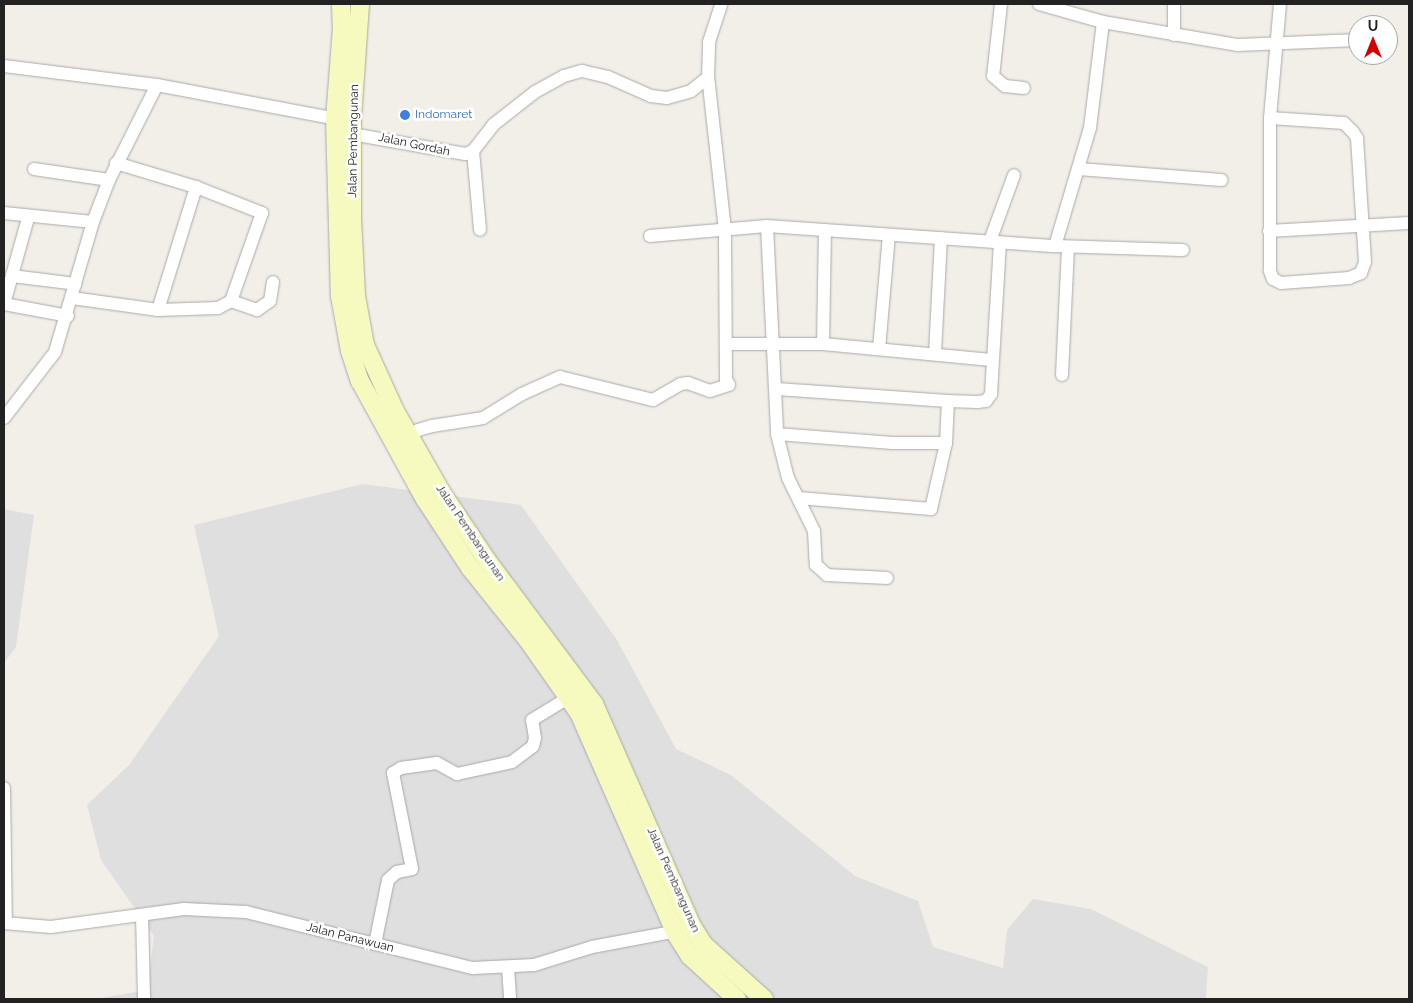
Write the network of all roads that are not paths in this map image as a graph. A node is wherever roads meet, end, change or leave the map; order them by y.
1 (341, 4) edge
2 (360, 4) edge
3 (722, 4) edge
4 (1001, 4) edge
5 (1039, 4) edge
6 (1174, 4) edge
7 (1280, 4) edge
8 (1103, 22) junction
9 (1174, 35) junction
10 (350, 37) junction
11 (1348, 41) edge
12 (1275, 45) junction
13 (4, 66) edge
14 (708, 77) junction
15 (157, 85) junction
16 (1024, 88) dead end
17 (1270, 118) junction
18 (343, 127) junction
19 (473, 151) junction
20 (116, 163) junction
21 (34, 169) dead end
22 (1078, 169) junction
23 (1014, 174) dead end
24 (109, 180) junction
25 (1222, 180) dead end
26 (196, 188) junction
27 (4, 213) edge
28 (28, 218) junction
29 (93, 222) junction
30 (1409, 223) edge
31 (766, 226) junction
32 (1361, 226) junction
33 (480, 230) dead end
34 (725, 230) junction
35 (825, 230) junction
36 (1269, 231) junction
37 (889, 235) junction
38 (650, 236) dead end
39 (941, 238) junction
40 (995, 242) junction
41 (1055, 246) junction
42 (1068, 248) junction
43 (1183, 250) dead end
44 (12, 276) junction
45 (273, 282) dead end
46 (76, 284) junction
47 (72, 298) junction
48 (231, 301) junction
49 (4, 304) edge
50 (158, 310) junction
51 (68, 316) junction
52 (726, 344) junction
53 (823, 344) junction
54 (772, 345) junction
55 (879, 349) junction
56 (934, 353) junction
57 (991, 360) junction
58 (1062, 375) dead end
59 (777, 389) junction
60 (948, 400) junction
61 (394, 408) junction
62 (378, 416) junction
63 (4, 418) edge
64 (777, 434) junction
65 (410, 438) junction
66 (946, 443) junction
67 (798, 498) junction
68 (887, 578) dead end
69 (493, 582) junction
70 (568, 698) junction
71 (4, 788) edge
72 (142, 915) junction
73 (5, 923) edge
74 (692, 926) junction
75 (676, 934) junction
76 (375, 944) junction
77 (508, 968) junction
78 (144, 999) edge
79 (510, 999) edge
80 (737, 999) edge
81 (764, 999) edge

1 - 10 main road, Jalan Pembangunan
2 - 10 main road, Jalan Pembangunan
3 - 14 street
4 - 16 street
5 - 8 street
6 - 9 street
7 - 12 street
8 - 9 street
8 - 22 street
9 - 12 street
10 - 18 main road, Jalan Pembangunan
11 - 12 street
12 - 17 street
13 - 15 street, Jalan Gordah
14 - 19 street
14 - 34 street
15 - 18 street, Jalan Gordah
15 - 20 street
17 - 32 street
17 - 36 street
18 - 19 street, Jalan Gordah
18 - 61 main road, Jalan Pembangunan
18 - 62 main road, Jalan Pembangunan
19 - 33 street
20 - 24 street
20 - 26 street
21 - 24 street
22 - 25 street
22 - 41 street
23 - 40 street
24 - 29 street
26 - 48 street
26 - 50 street
27 - 28 street
28 - 29 street
28 - 44 street
29 - 46 street
30 - 32 street
31 - 34 street
31 - 35 street
31 - 54 street
32 - 36 street
32 - 36 street
34 - 38 street
34 - 52 street
35 - 37 street
35 - 53 street
37 - 39 street
37 - 55 street
39 - 40 street
39 - 56 street
40 - 41 street
40 - 57 street
41 - 42 street
42 - 43 street
42 - 58 street
44 - 46 street
44 - 49 street
45 - 48 street
46 - 47 street
47 - 50 street
47 - 51 street
48 - 50 street
49 - 51 street
51 - 63 street
52 - 54 street
52 - 65 street
53 - 54 street
53 - 55 street
54 - 59 street
55 - 56 street
56 - 57 street
57 - 60 street
59 - 60 street
59 - 64 street
60 - 66 street
61 - 62 main road
61 - 65 main road, Jalan Pembangunan
62 - 69 main road, Jalan Pembangunan
64 - 66 street
64 - 67 street
65 - 69 main road, Jalan Pembangunan
66 - 67 street
67 - 68 street
69 - 70 main road, Jalan Pembangunan
69 - 74 main road, Jalan Pembangunan
70 - 75 main road, Jalan Pembangunan
70 - 76 street
71 - 73 street
72 - 73 street, Jalan Panawuan
72 - 76 street, Jalan Panawuan
72 - 78 street
74 - 75 street, Jalan Panawuan
74 - 81 main road, Jalan Pembangunan
75 - 77 street, Jalan Panawuan
75 - 80 main road, Jalan Pembangunan
76 - 77 street, Jalan Panawuan
77 - 79 street

